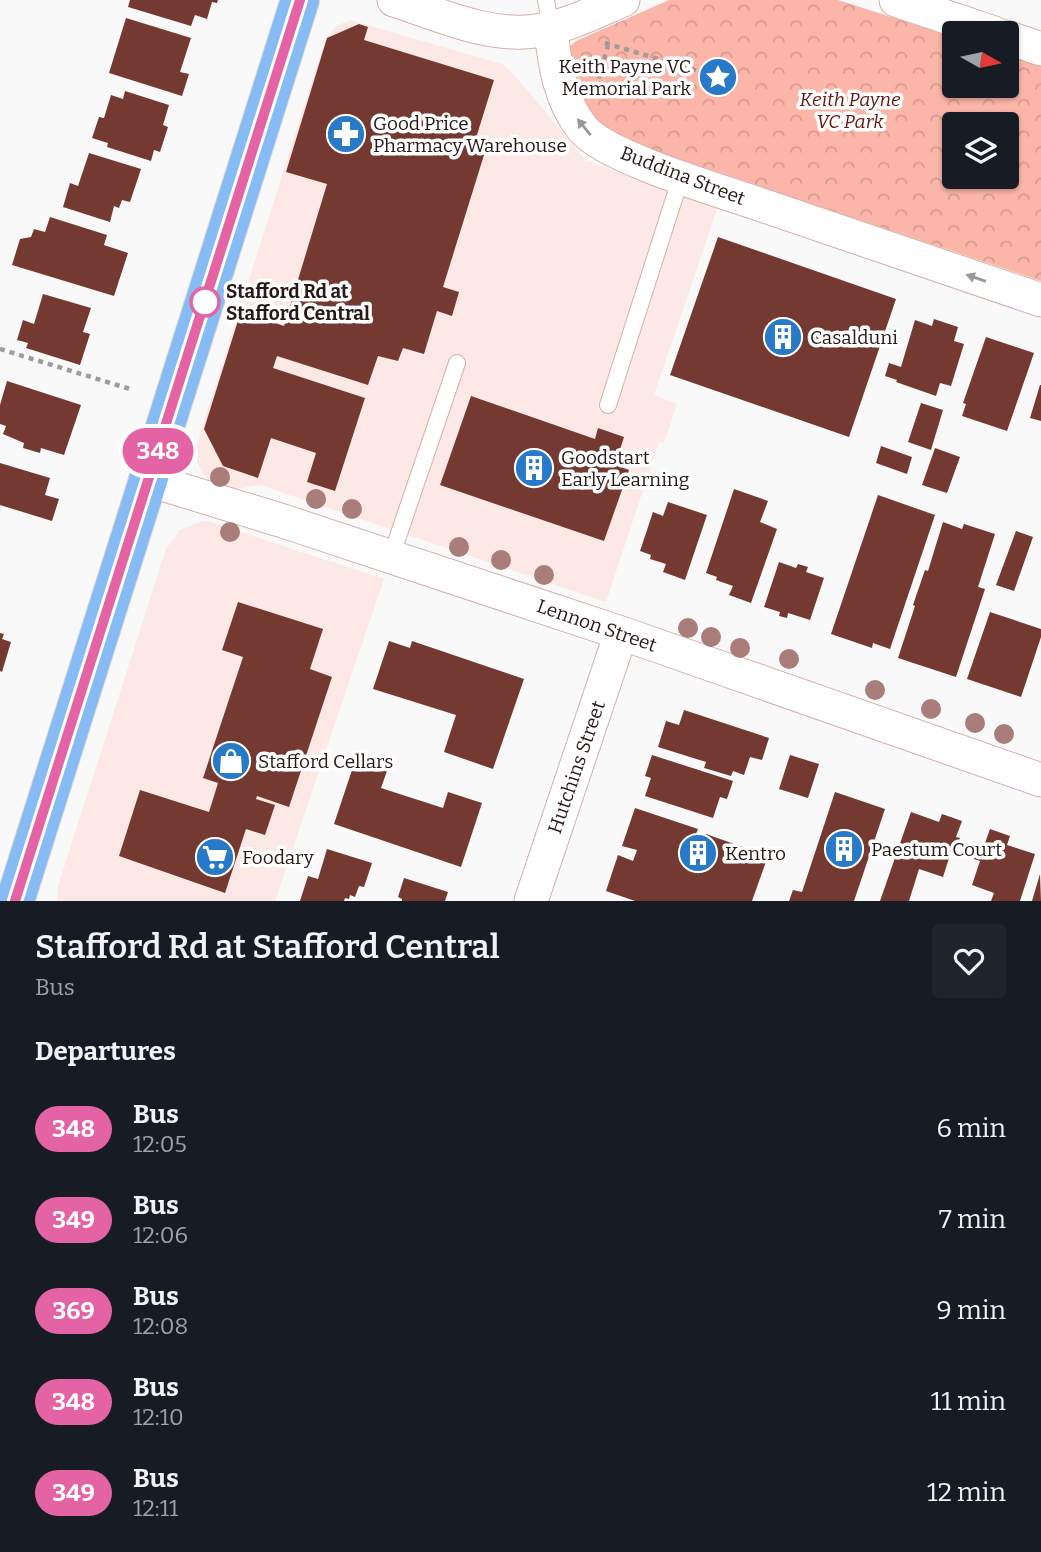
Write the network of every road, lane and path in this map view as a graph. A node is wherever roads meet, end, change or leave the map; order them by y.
1 (300, 0) edge
2 (394, 0) edge
3 (623, 0) edge
4 (896, 0) edge
5 (556, 17) edge
6 (958, 21) edge
7 (1019, 41) edge
8 (1041, 49) edge
9 (718, 76) dead end
10 (681, 177) junction
11 (1041, 300) edge
12 (0, 349) edge
13 (457, 363) dead end
14 (130, 389) dead end
15 (608, 405) dead end
16 (149, 480) junction
17 (391, 557) junction
18 (621, 633) junction
19 (1041, 780) edge
20 (15, 901) edge
21 (531, 901) edge

1 - 16 highway
2 - 5 street
3 - 5 street
4 - 6 street
5 - 9 path
10 -> 5 street, Buddina Street
7 - 8 street
11 -> 10 street, Buddina Street
10 - 15 lane
12 - 14 path
13 - 17 lane
16 - 17 street, Lennon Street
16 - 20 highway
17 - 18 street, Lennon Street
18 - 19 street, Lennon Street
18 - 21 street, Hutchins Street

